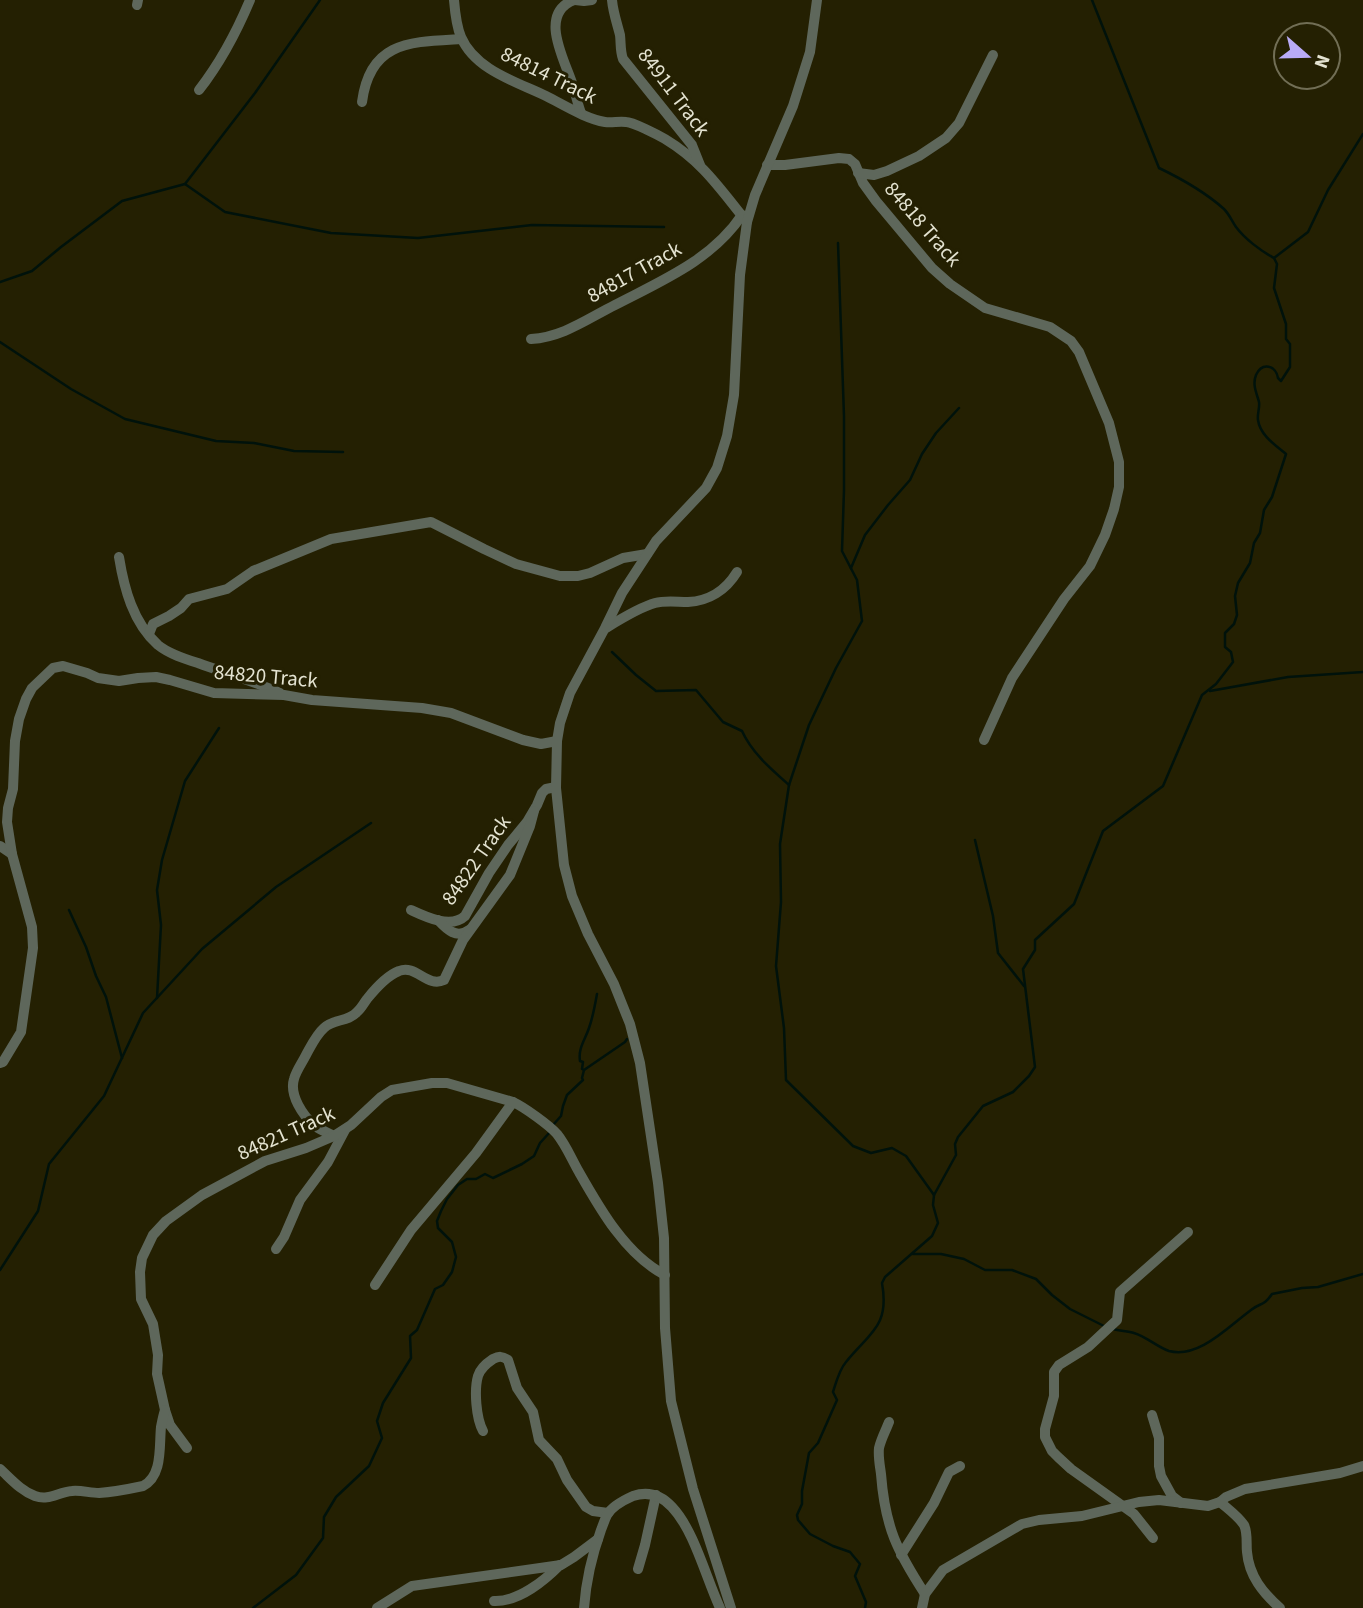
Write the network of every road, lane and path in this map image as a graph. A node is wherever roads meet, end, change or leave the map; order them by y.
1 (250, 0) edge
2 (454, 0) edge
3 (574, 0) edge
4 (592, 0) edge
5 (612, 0) edge
6 (817, 0) edge
7 (461, 39) junction
8 (993, 55) dead end
9 (199, 90) dead end
10 (362, 102) dead end
11 (581, 113) junction
12 (767, 165) junction
13 (701, 166) junction
14 (858, 173) junction
15 (745, 218) junction
16 (531, 339) dead end
17 (647, 554) junction
18 (118, 557) dead end
19 (737, 572) dead end
20 (606, 628) junction
21 (149, 635) junction
22 (284, 695) junction
23 (984, 740) dead end
24 (557, 741) junction
25 (556, 787) junction
26 (534, 811) junction
27 (0, 845) edge
28 (12, 854) junction
29 (411, 910) dead end
30 (438, 920) junction
31 (469, 930) junction
32 (0, 1063) edge
33 (513, 1102) junction
34 (345, 1129) junction
35 (334, 1136) junction
36 (1188, 1232) dead end
37 (276, 1249) dead end
38 (665, 1275) junction
39 (375, 1285) dead end
40 (165, 1410) junction
41 (1152, 1415) dead end
42 (889, 1422) dead end
43 (482, 1431) dead end
44 (187, 1448) dead end
45 (960, 1466) dead end
46 (1363, 1466) edge
47 (0, 1469) edge
48 (656, 1496) junction
49 (1220, 1503) junction
50 (1181, 1504) junction
51 (1124, 1505) junction
52 (608, 1513) junction
53 (1153, 1538) dead end
54 (598, 1539) junction
55 (901, 1555) junction
56 (561, 1565) junction
57 (638, 1569) dead end
58 (925, 1594) junction
59 (494, 1601) dead end
60 (377, 1608) edge
61 (584, 1608) edge
62 (720, 1608) edge
63 (731, 1608) edge
64 (922, 1608) edge
65 (1280, 1608) edge

1 - 9 street
2 - 7 street
3 - 4 street
3 - 11 street
5 - 13 street, 84911 Track
6 - 12 street
7 - 10 street
7 - 11 street, 84814 Track
8 - 14 street
11 - 13 street, 84814 Track
12 - 14 street, 84818 Track
12 - 15 street
13 - 15 street
14 - 23 street, 84818 Track
15 - 16 street, 84817 Track
15 - 17 street
17 - 20 street
17 - 21 street
18 - 21 street
19 - 20 street
20 - 24 street
21 - 22 street
22 - 24 street, 84820 Track
22 - 28 street, 84820 Track
24 - 25 street
25 - 26 street, 84822 Track
25 - 38 street
26 - 30 street, 84822 Track
26 - 31 street
27 - 28 street
28 - 32 street, 84820 Track
29 - 30 street, 84822 Track
30 - 31 street
31 - 35 street
33 - 34 street, 84821 Track
33 - 38 street, 84821 Track
33 - 39 street
34 - 35 street, 84821 Track
34 - 37 street
35 - 40 street, 84821 Track
36 - 51 street
38 - 63 street
40 - 44 street, 84821 Track
40 - 47 street
41 - 50 street
42 - 55 street
43 - 52 street
45 - 55 street
46 - 49 street
48 - 52 street
48 - 57 street
48 - 62 street
49 - 50 street
49 - 65 street
50 - 51 street
51 - 53 street
51 - 58 street
52 - 54 street
54 - 56 street
54 - 61 street
55 - 58 street
56 - 59 street
56 - 60 street
58 - 64 street

